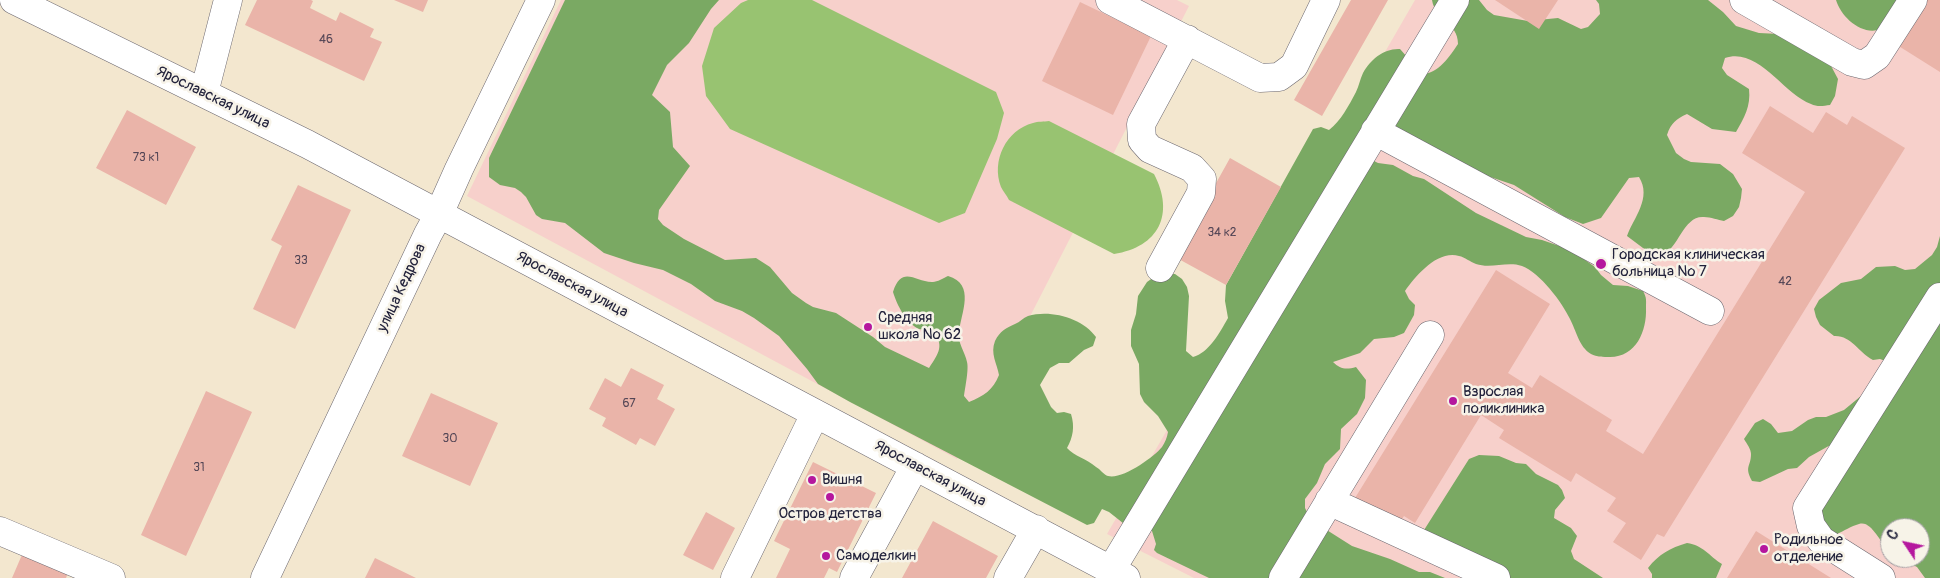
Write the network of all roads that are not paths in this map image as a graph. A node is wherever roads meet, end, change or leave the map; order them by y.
1 (14, 0) edge
2 (228, 0) edge
3 (541, 0) edge
4 (1110, 0) edge
5 (1326, 0) edge
6 (1455, 0) edge
7 (1744, 0) edge
8 (1913, 0) edge
9 (1785, 10) edge
10 (1187, 39) junction
11 (204, 93) junction
12 (1376, 131) junction
13 (439, 214) junction
14 (1160, 268) dead end
15 (1940, 297) edge
16 (1710, 312) dead end
17 (1430, 335) dead end
18 (816, 414) junction
19 (915, 466) junction
20 (1330, 501) junction
21 (1036, 529) junction
22 (0, 531) edge
23 (1119, 574) edge
24 (111, 578) edge
25 (265, 578) edge
26 (735, 578) edge
27 (854, 578) edge
28 (1008, 578) edge
29 (1283, 578) edge
30 (1496, 578) edge
31 (1881, 578) edge

1 - 11 street, Ярославская улица
2 - 11 street
3 - 13 street, улица Кедрова
4 - 10 street
5 - 10 street
6 - 12 street
7 - 9 street
8 - 9 street
10 - 14 street
11 - 13 street, Ярославская улица
12 - 16 street
12 - 23 street
13 - 18 street, Ярославская улица
13 - 25 street, улица Кедрова
15 - 31 street
17 - 20 street
18 - 19 street, Ярославская улица
18 - 26 street
19 - 21 street, Ярославская улица
19 - 27 street
20 - 29 street
20 - 30 street
21 - 23 street, Ярославская улица
21 - 28 street
22 - 24 street

